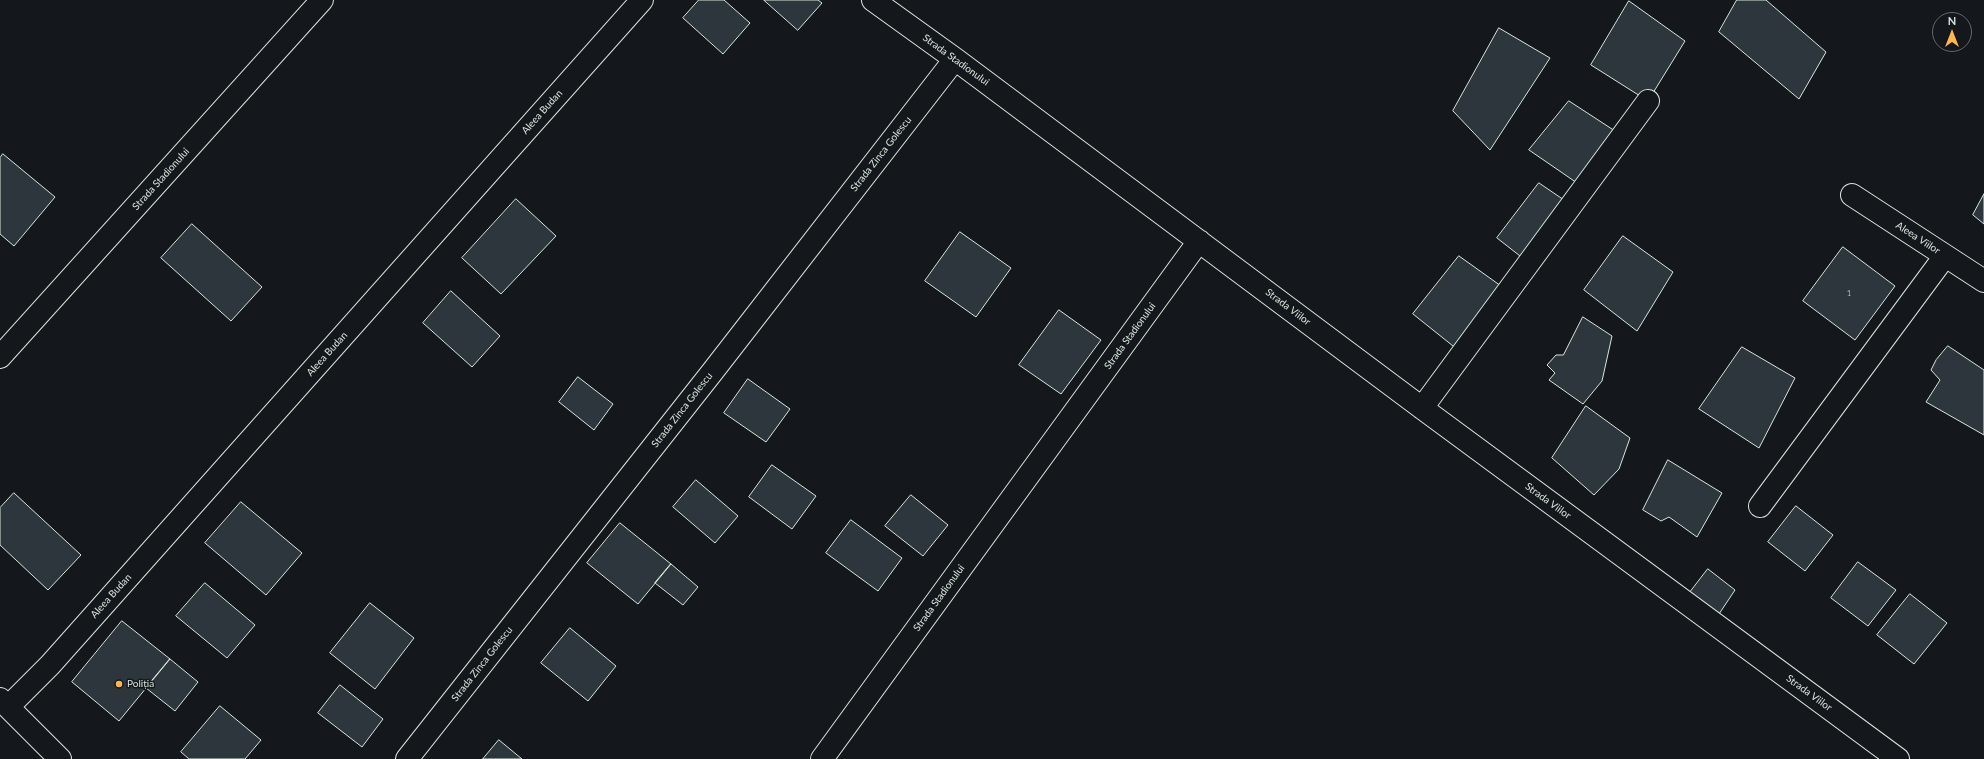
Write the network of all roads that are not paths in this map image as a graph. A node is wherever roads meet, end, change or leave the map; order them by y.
1 (322, 0) edge
2 (642, 0) edge
3 (873, 0) edge
4 (955, 59) junction
5 (1648, 101) dead end
6 (1852, 195) dead end
7 (1199, 241) junction
8 (1945, 256) junction
9 (1984, 281) edge
10 (0, 357) edge
11 (1422, 408) junction
12 (1760, 506) dead end
13 (5, 702) edge
14 (60, 759) edge
15 (407, 759) edge
16 (822, 759) edge
17 (1898, 759) edge

1 - 10 street, Strada Stadionului
2 - 13 street, Aleea Budan
3 - 4 street, Strada Stadionului
4 - 7 street, Strada Stadionului
4 - 15 street, Strada Zinca Golescu
5 - 11 street
6 - 8 street, Aleea Viilor
7 - 11 street, Strada Viilor
7 - 16 street, Strada Stadionului
8 - 9 street, Aleea Viilor
8 - 12 street
11 - 17 street, Strada Viilor
13 - 14 street

